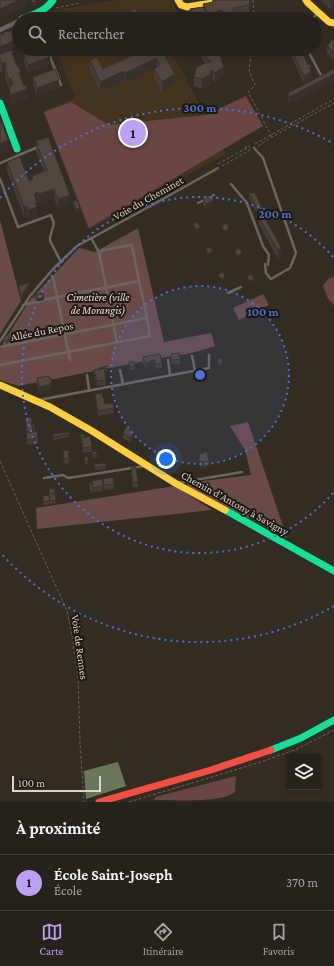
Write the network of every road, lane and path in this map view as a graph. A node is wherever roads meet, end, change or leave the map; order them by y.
1 (53, 0) edge
2 (178, 0) edge
3 (253, 0) edge
4 (306, 0) edge
5 (218, 2) edge
6 (80, 3) dead end
7 (56, 8) dead end
8 (43, 9) junction
9 (40, 12) edge
10 (44, 12) edge
11 (254, 12) edge
12 (317, 12) edge
13 (322, 16) edge
14 (12, 24) edge
15 (334, 24) edge
16 (0, 30) edge
17 (50, 56) edge
18 (251, 56) edge
19 (311, 56) edge
20 (323, 80) edge
21 (61, 85) dead end
22 (0, 103) edge
23 (334, 103) edge
24 (272, 137) junction
25 (39, 146) edge
26 (245, 146) dead end
27 (254, 148) junction
28 (19, 152) junction
29 (248, 152) junction
30 (0, 163) edge
31 (218, 168) joint
32 (0, 179) edge
33 (231, 184) dead end
34 (214, 195) dead end
35 (198, 203) dead end
36 (91, 238) junction
37 (98, 252) junction
38 (61, 262) junction
39 (53, 277) dead end
40 (139, 281) junction
41 (241, 287) dead end
42 (106, 288) junction
43 (228, 293) dead end
44 (58, 297) junction
45 (23, 305) junction
46 (147, 318) junction
47 (113, 325) junction
48 (65, 334) junction
49 (0, 341) edge
50 (117, 342) junction
51 (0, 347) edge
52 (69, 352) junction
53 (209, 355) dead end
54 (192, 356) dead end
55 (70, 360) dead end
56 (168, 360) dead end
57 (0, 365) edge
58 (120, 370) dead end
59 (195, 370) junction
60 (87, 375) dead end
61 (170, 375) junction
62 (124, 384) junction
63 (0, 385) edge
64 (89, 390) junction
65 (36, 400) junction
66 (0, 460) edge
67 (148, 466) junction
68 (242, 472) dead end
69 (44, 478) dead end
70 (175, 483) junction
71 (334, 571) edge
72 (334, 720) edge
73 (84, 802) edge
74 (99, 802) edge

1 - 8 street
2 - 5 street
3 - 11 path
4 - 12 street
6 - 7 path
8 - 9 street
8 - 10 lane
13 - 15 street
14 - 16 street
17 - 21 lane
18 - 24 path
19 - 20 lane
22 - 28 street
23 - 24 path
24 - 27 path
25 - 28 lane
26 - 29 path
27 - 29 path
27 - 33 lane
28 - 30 lane
29 - 31 path
31 - 36 lane, Voie du Cheminet
32 - 38 lane
34 - 35 lane
36 - 37 lane
36 - 38 lane, Voie du Cheminet
37 - 40 lane
37 - 42 lane
38 - 45 lane, Voie du Cheminet
39 - 44 lane
40 - 42 lane
40 - 46 lane
41 - 43 lane
42 - 44 lane
42 - 47 lane
44 - 45 lane
44 - 48 lane
45 - 49 lane, Voie du Cheminet
46 - 47 lane, Allée du Repos
46 - 50 lane
47 - 48 lane, Allée du Repos
47 - 50 lane
48 - 51 lane, Allée du Repos
48 - 52 lane
50 - 52 lane
52 - 55 lane
52 - 57 lane
53 - 59 lane
54 - 59 lane
56 - 61 lane
58 - 62 lane
59 - 61 lane
60 - 64 lane
61 - 62 lane
62 - 64 lane
63 - 65 street, Chemin d'Antony à Savigny
64 - 65 lane
65 - 67 street, Chemin d'Antony à Savigny
66 - 73 path, Voie de Rennes
67 - 69 lane
67 - 70 street, Chemin d'Antony à Savigny
68 - 70 lane
70 - 71 street, Chemin d'Antony à Savigny
72 - 74 street

